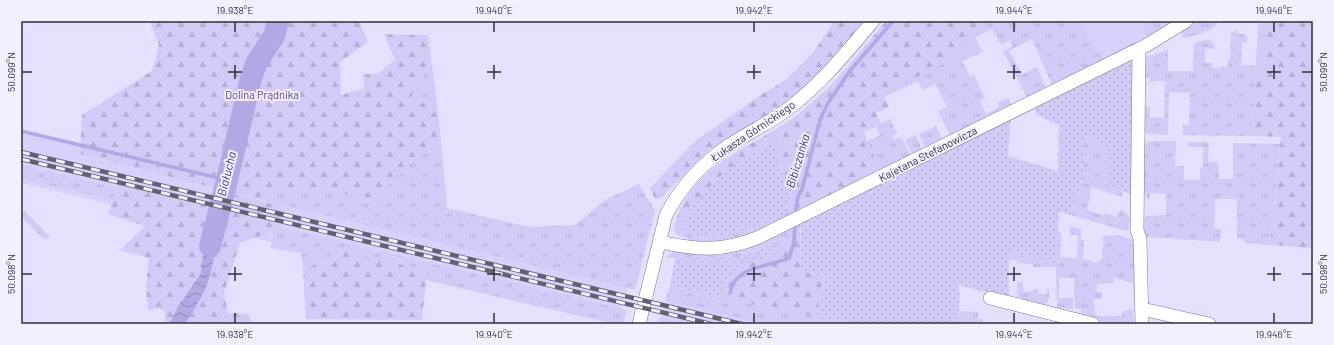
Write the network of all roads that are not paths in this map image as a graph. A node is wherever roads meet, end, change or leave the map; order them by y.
1 (873, 21) edge
2 (1186, 21) edge
3 (1139, 49) junction
4 (660, 242) junction
5 (990, 298) dead end
6 (1142, 309) junction
7 (639, 324) edge
8 (1093, 324) edge
9 (1142, 324) edge
10 (1209, 324) edge

1 - 4 street, Łukasza Górnickiego
2 - 3 street, Kajetana Stefanowicza
3 - 4 street, Kajetana Stefanowicza
3 - 6 street
4 - 7 street, Łukasza Górnickiego
5 - 8 street
6 - 9 street
6 - 10 street

